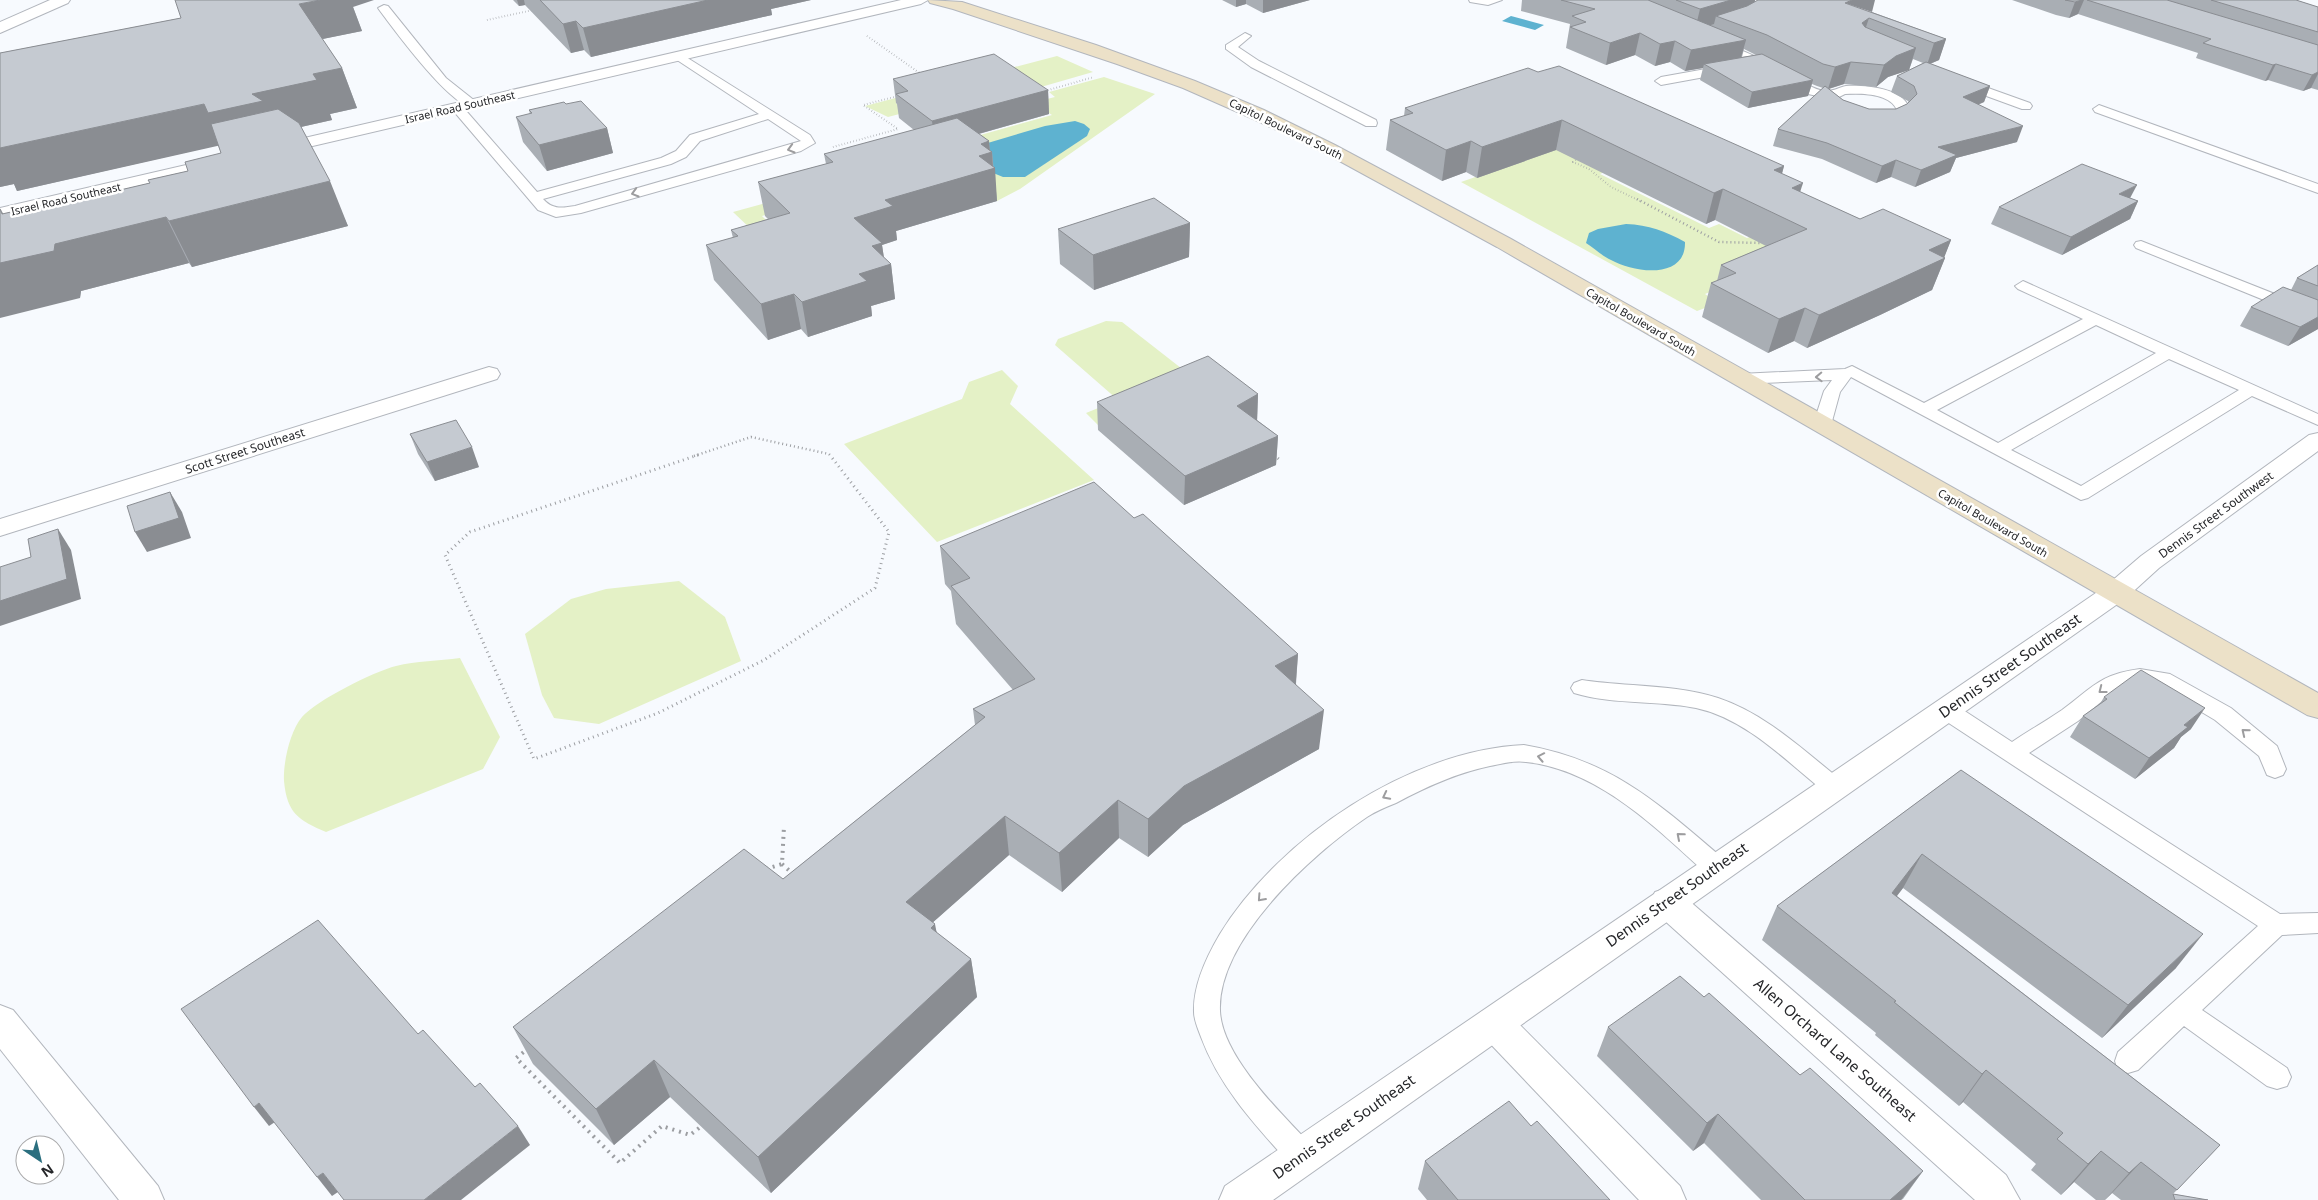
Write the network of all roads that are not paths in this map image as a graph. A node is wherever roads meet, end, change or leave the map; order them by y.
1 (63, 0) edge
2 (921, 0) edge
3 (935, 0) edge
4 (1474, 0) edge
5 (1497, 0) edge
6 (384, 8) dead end
7 (0, 28) edge
8 (1245, 36) dead end
9 (1702, 40) edge
10 (678, 56) junction
11 (1759, 63) junction
12 (1949, 78) edge
13 (1661, 81) dead end
14 (1893, 82) edge
15 (1880, 93) junction
16 (1829, 95) junction
17 (464, 106) junction
18 (2026, 106) dead end
19 (2099, 109) dead end
20 (769, 115) junction
21 (1371, 123) dead end
22 (262, 153) edge
23 (243, 158) edge
24 (2318, 189) edge
25 (534, 197) junction
26 (0, 214) edge
27 (2141, 245) dead end
28 (2023, 286) dead end
29 (2318, 317) edge
30 (2096, 319) junction
31 (2169, 352) junction
32 (1852, 372) dead end
33 (489, 374) dead end
34 (1740, 379) junction
35 (2251, 390) junction
36 (1924, 410) junction
37 (2318, 420) edge
38 (1822, 425) junction
39 (2318, 440) edge
40 (1998, 450) junction
41 (0, 528) edge
42 (2116, 592) junction
43 (1582, 688) dead end
44 (2318, 707) edge
45 (1946, 710) junction
46 (2012, 753) junction
47 (2275, 769) dead end
48 (1834, 787) junction
49 (1717, 868) junction
50 (1667, 902) junction
51 (2318, 923) edge
52 (2276, 925) junction
53 (2182, 1011) junction
54 (0, 1021) edge
55 (1494, 1023) junction
56 (2128, 1061) dead end
57 (2277, 1077) dead end
58 (1302, 1156) junction
59 (144, 1200) edge
60 (1239, 1200) edge
61 (1666, 1200) edge
62 (2000, 1200) edge

1 - 7 street
2 - 10 street, Israel Road Southeast
3 - 34 main road, Capitol Boulevard South
4 - 5 lane
6 - 17 lane
8 - 21 lane
9 - 11 lane
10 - 17 street, Israel Road Southeast
10 - 20 lane
11 - 13 lane
11 - 16 lane
12 - 18 lane
14 - 15 lane
15 - 16 lane
15 - 16 lane
17 - 22 street, Israel Road Southeast
17 - 25 lane
19 - 24 lane
20 - 25 lane
20 -> 25 lane
23 - 26 street, Israel Road Southeast
27 - 29 lane
28 - 30 lane
30 - 31 lane
30 - 36 lane
31 - 35 lane
31 - 40 lane
32 - 36 lane
33 - 41 street, Scott Street Southeast
34 - 38 main road, Capitol Boulevard South
38 -> 34 lane
35 - 37 lane
35 - 40 lane
36 - 40 lane
38 - 42 main road, Capitol Boulevard South
39 - 42 street, Dennis Street Southwest
42 - 44 main road, Capitol Boulevard South
42 - 45 street, Dennis Street Southeast
43 - 48 lane
45 - 46 lane
45 - 48 street, Dennis Street Southeast
47 -> 46 lane
46 - 52 lane
48 - 49 street, Dennis Street Southeast
49 - 50 street, Dennis Street Southeast
49 -> 58 lane
50 - 55 street, Dennis Street Southeast
50 - 62 street, Allen Orchard Lane Southeast
51 - 52 lane
52 - 53 lane
53 - 56 lane
53 - 57 lane
54 - 59 street
55 - 58 street, Dennis Street Southeast
55 - 61 street
58 - 60 street, Dennis Street Southeast

